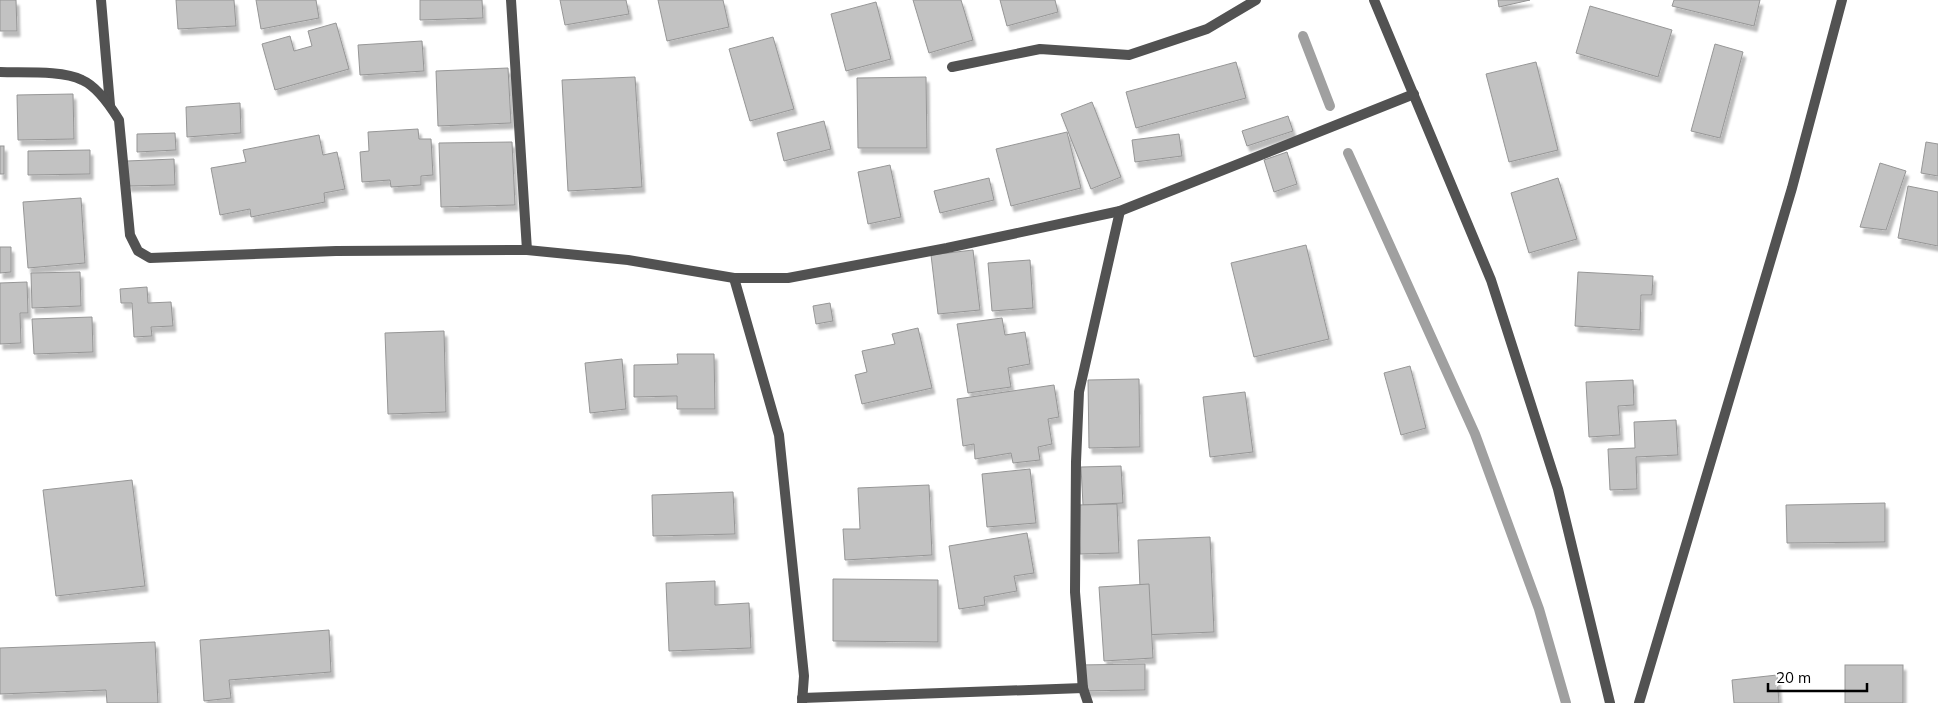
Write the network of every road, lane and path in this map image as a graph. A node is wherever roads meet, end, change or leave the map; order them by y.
1 (102, 0) edge
2 (512, 0) edge
3 (1256, 0) edge
4 (1374, 0) edge
5 (1842, 0) edge
6 (952, 67) dead end
7 (0, 72) edge
8 (1414, 94) junction
9 (110, 105) junction
10 (1120, 211) junction
11 (527, 250) junction
12 (734, 278) junction
13 (1083, 688) junction
14 (802, 700) edge
15 (1088, 703) edge
16 (1610, 703) edge
17 (1639, 703) edge

1 - 9 street
2 - 11 street
3 - 6 street
4 - 8 street
5 - 17 street
7 - 9 street
8 - 10 street
8 - 16 street
9 - 11 street
10 - 12 street
10 - 13 street
11 - 12 street
12 - 14 street
13 - 14 street
13 - 15 street

